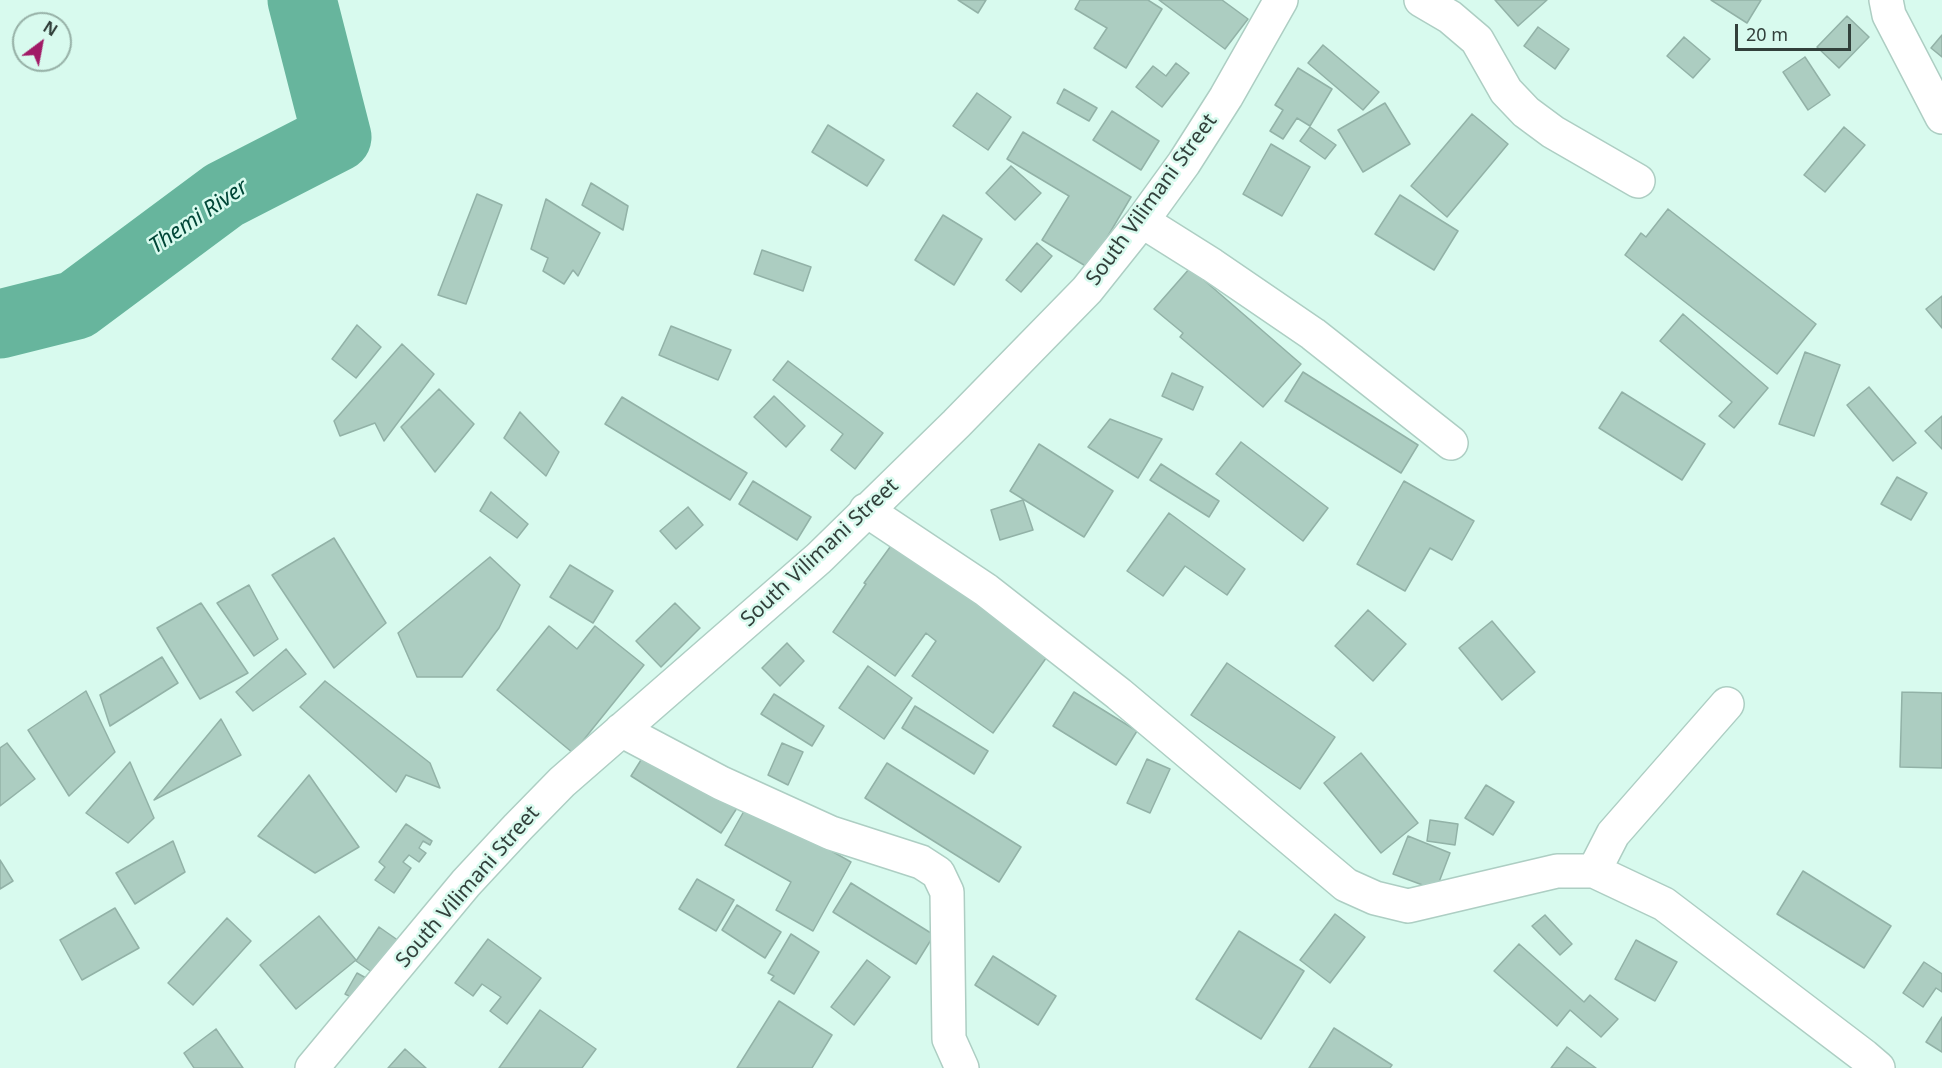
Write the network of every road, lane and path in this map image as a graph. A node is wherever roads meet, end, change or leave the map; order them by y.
1 (1281, 0) edge
2 (1421, 0) edge
3 (1886, 0) edge
4 (1942, 117) edge
5 (1638, 181) dead end
6 (1142, 221) junction
7 (1451, 443) dead end
8 (866, 510) junction
9 (1727, 704) dead end
10 (621, 730) junction
11 (1594, 871) junction
12 (312, 1068) edge
13 (962, 1068) edge
14 (1878, 1068) edge

1 - 6 street, South Vilimani Street
2 - 5 street
3 - 4 street
6 - 7 street
6 - 8 street, South Vilimani Street
8 - 10 street, South Vilimani Street
8 - 11 street
9 - 11 street
10 - 12 street, South Vilimani Street
10 - 13 street
11 - 14 street

